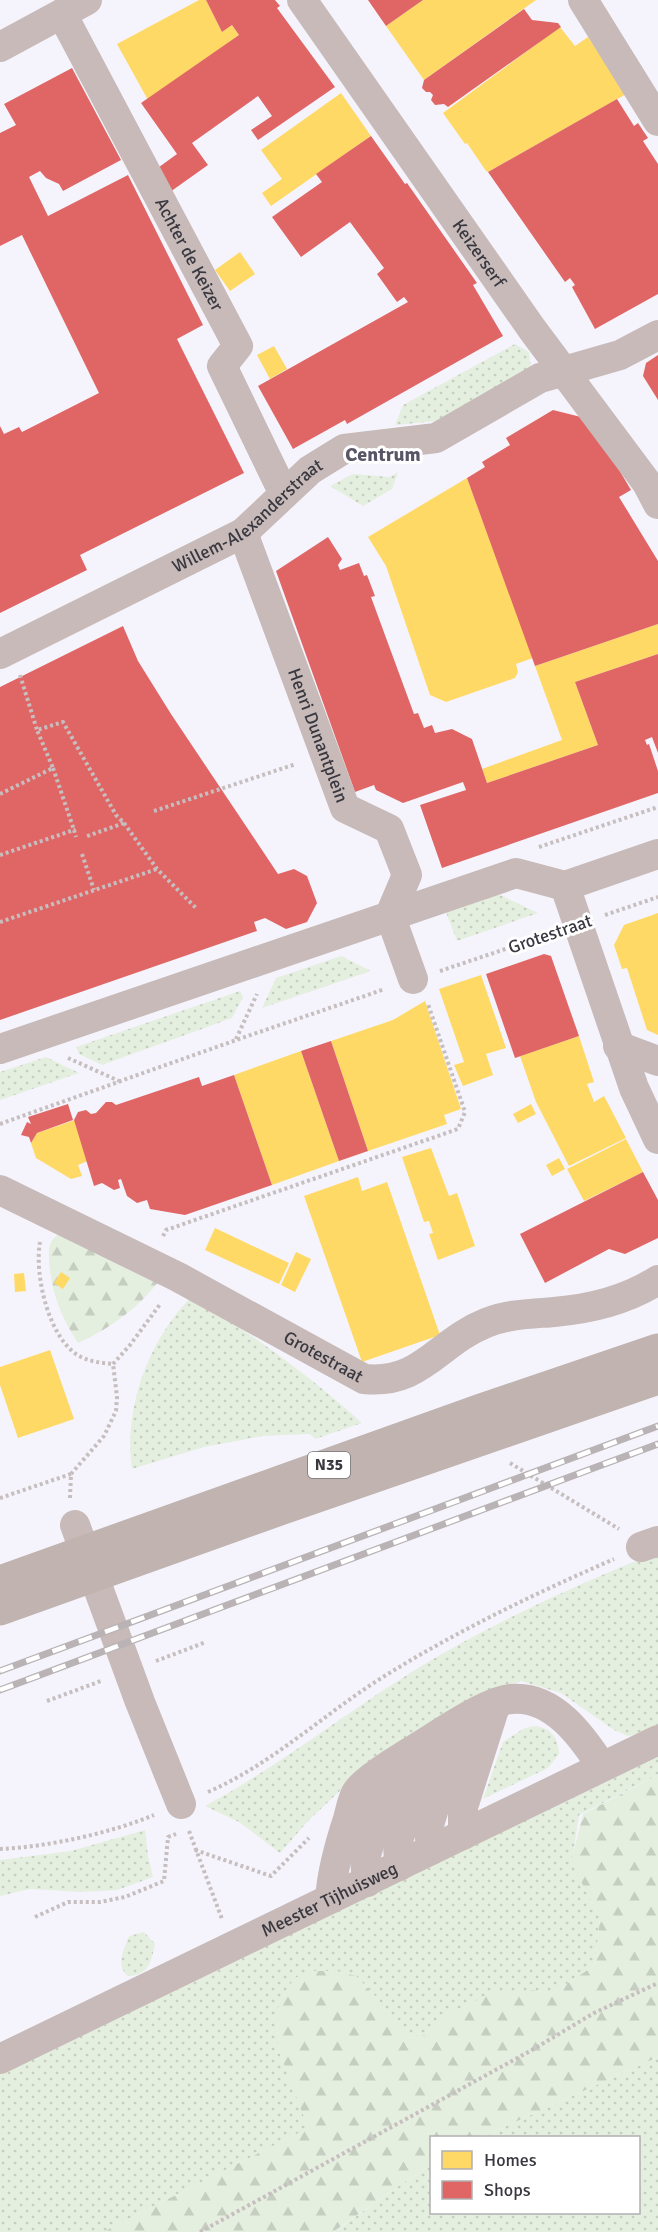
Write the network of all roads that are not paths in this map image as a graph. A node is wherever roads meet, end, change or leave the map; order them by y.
1 (302, 0) edge
2 (583, 0) edge
3 (74, 7) edge
4 (0, 47) edge
5 (658, 121) edge
6 (658, 335) edge
7 (565, 371) junction
8 (284, 494) junction
9 (658, 504) edge
10 (243, 533) junction
11 (0, 654) edge
12 (658, 854) edge
13 (565, 886) junction
14 (390, 915) junction
15 (416, 979) road end
16 (618, 1046) junction
17 (0, 1049) edge
18 (658, 1061) edge
19 (658, 1139) edge
20 (0, 1190) edge
21 (658, 1280) edge
22 (658, 1350) edge
23 (658, 1378) edge
24 (75, 1525) road end
25 (0, 1582) edge
26 (0, 1609) edge
27 (496, 1703) junction
28 (460, 1722) junction
29 (430, 1740) junction
30 (658, 1740) edge
31 (391, 1764) junction
32 (602, 1767) junction
33 (181, 1804) road end
34 (463, 1835) junction
35 (431, 1850) junction
36 (399, 1866) junction
37 (367, 1882) junction
38 (330, 1899) junction
39 (0, 2059) edge

1 - 7 street, Keizerserf
2 - 5 street
3 - 4 street
3 - 8 street, Achter de Keizer
6 - 7 street, Willem-Alexanderstraat
7 - 8 street, Willem-Alexanderstraat
7 - 9 street, Keizerserf
8 - 10 street, Willem-Alexanderstraat
10 - 11 street, Willem-Alexanderstraat
10 - 14 street, Henri Dunantplein
12 - 13 street
13 - 14 street
13 - 16 street
14 - 15 street
14 - 17 street
16 - 18 street
16 - 19 street
20 - 21 street, Grotestraat
22 - 25 main road, N35
23 - 26 main road, N35
24 - 33 street
27 - 28 street
27 - 32 street
27 - 34 street
28 - 29 street
28 - 35 street
29 - 31 street
29 - 36 street
30 - 32 street, Meester Tijhuisweg
31 - 37 street
31 - 38 street
32 - 34 street, Meester Tijhuisweg
34 - 35 street, Meester Tijhuisweg
35 - 36 street, Meester Tijhuisweg
36 - 37 street, Meester Tijhuisweg
37 - 38 street, Meester Tijhuisweg
38 - 39 street, Meester Tijhuisweg

